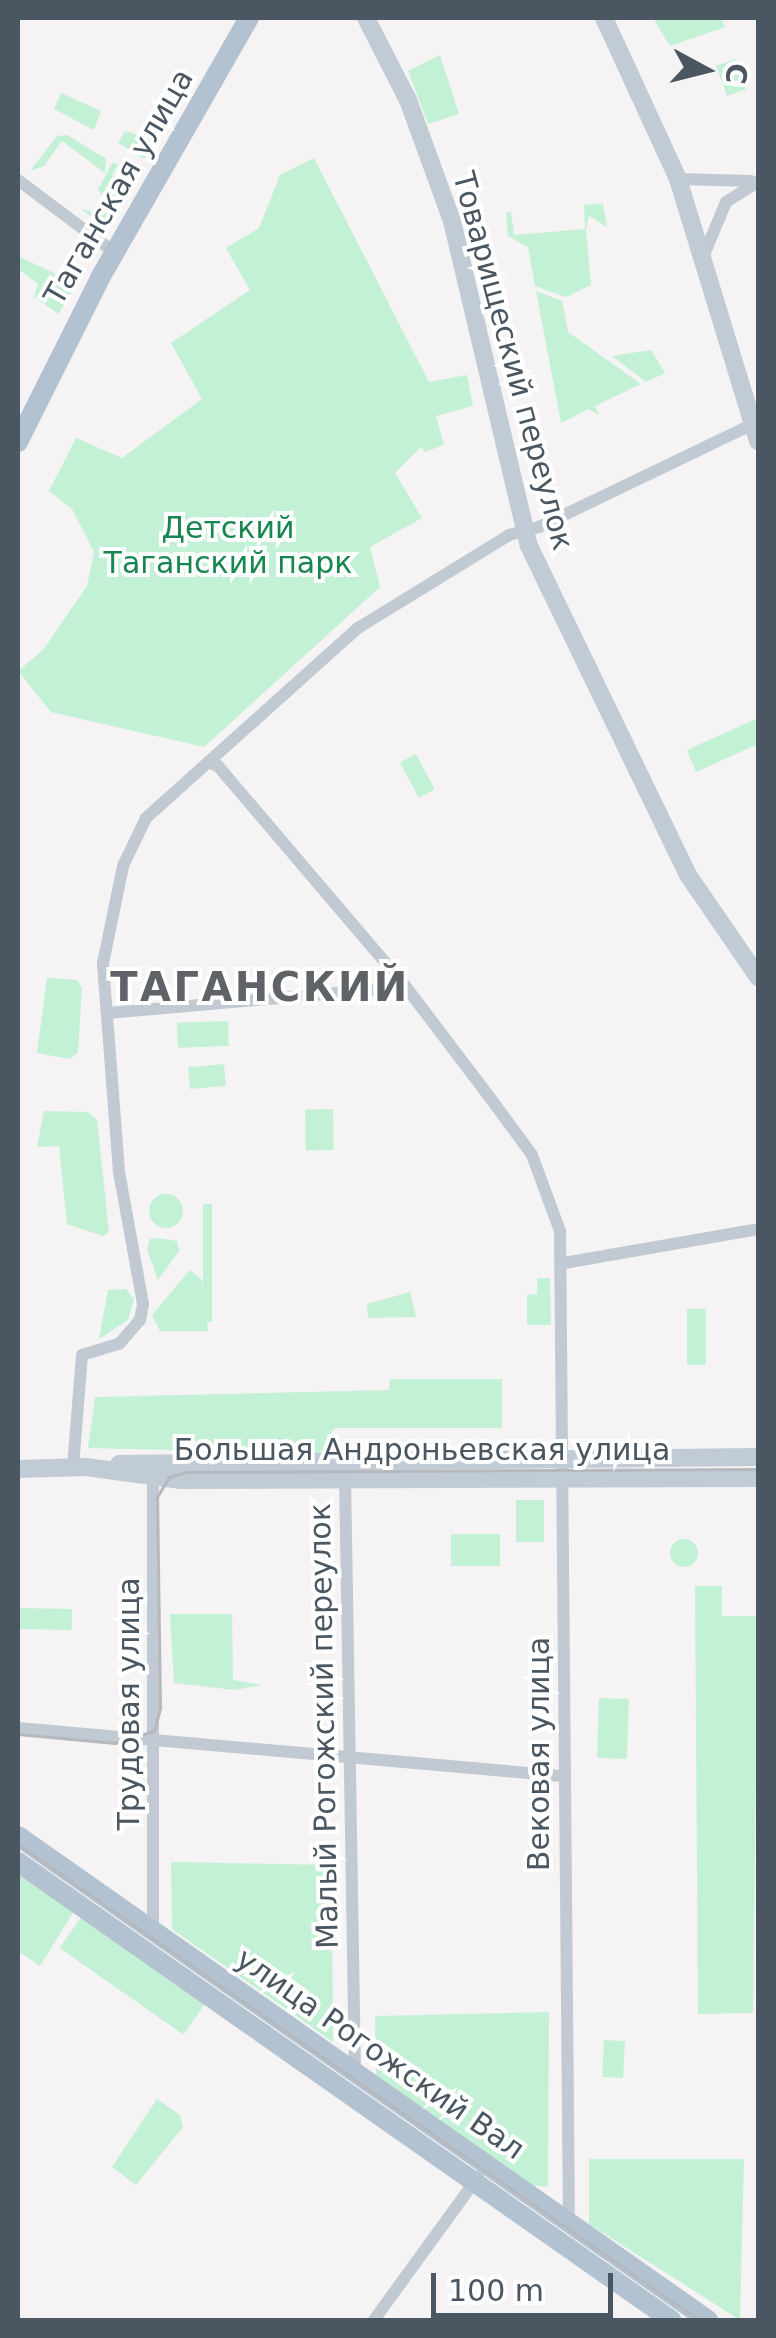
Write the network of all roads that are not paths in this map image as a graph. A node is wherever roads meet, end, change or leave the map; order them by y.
1 (250, 18) edge
2 (366, 18) edge
3 (604, 18) edge
4 (678, 179) junction
5 (18, 180) edge
6 (758, 181) edge
7 (114, 252) junction
8 (704, 258) junction
9 (755, 433) edge
10 (18, 442) edge
11 (524, 532) junction
12 (208, 762) junction
13 (758, 976) edge
14 (406, 987) junction
15 (108, 1013) junction
16 (758, 1228) edge
17 (564, 1263) junction
18 (564, 1457) junction
19 (758, 1457) edge
20 (80, 1467) junction
21 (18, 1468) edge
22 (344, 1469) junction
23 (153, 1475) junction
24 (758, 1478) edge
25 (564, 1479) junction
26 (18, 1728) edge
27 (153, 1740) junction
28 (353, 1757) junction
29 (562, 1776) junction
30 (18, 1836) edge
31 (18, 1862) edge
32 (149, 1942) junction
33 (351, 2082) junction
34 (500, 2175) junction
35 (474, 2179) junction
36 (569, 2224) junction
37 (563, 2245) junction
38 (374, 2320) edge
39 (672, 2320) edge
40 (708, 2320) edge

1 - 7 main road, Таганская улица
2 - 11 street, Товарищеский переулок
3 - 4 street
4 - 6 street
4 - 8 street
5 - 7 street
6 - 8 street
7 - 10 main road, Таганская улица
8 - 9 street
9 - 11 street
11 - 12 street
11 - 13 street, Товарищеский переулок
12 - 14 street, Вековая улица
12 - 15 street
14 - 15 street
14 - 17 street, Вековая улица
15 - 20 street
16 - 17 street
17 - 18 street, Вековая улица
18 - 19 street, Большая Андроньевская улица
18 - 22 street, Большая Андроньевская улица
18 - 25 street, Вековая улица
20 - 21 street, Большая Андроньевская улица
20 - 22 street, Большая Андроньевская улица
20 - 23 street, Большая Андроньевская улица
22 - 23 street, Большая Андроньевская улица
22 - 25 street, Большая Андроньевская улица
22 - 28 street, Малый Рогожский переулок
23 - 27 street, Трудовая улица
24 - 25 street, Большая Андроньевская улица
25 - 29 street, Вековая улица
26 - 27 street
27 - 28 street
27 - 32 street, Трудовая улица
28 - 29 street
28 - 33 street, Малый Рогожский переулок
29 - 36 street, Вековая улица
30 - 32 main road, улица Рогожский Вал
31 - 32 main road, улица Рогожский Вал
32 - 33 main road, улица Рогожский Вал
33 - 34 main road, улица Рогожский Вал
33 - 35 main road, улица Рогожский Вал
34 - 35 street
34 - 36 main road, улица Рогожский Вал
35 - 37 main road, улица Рогожский Вал
35 - 38 street
36 - 37 street, Вековая улица
36 - 40 main road, улица Рогожский Вал
37 - 39 main road, улица Рогожский Вал

